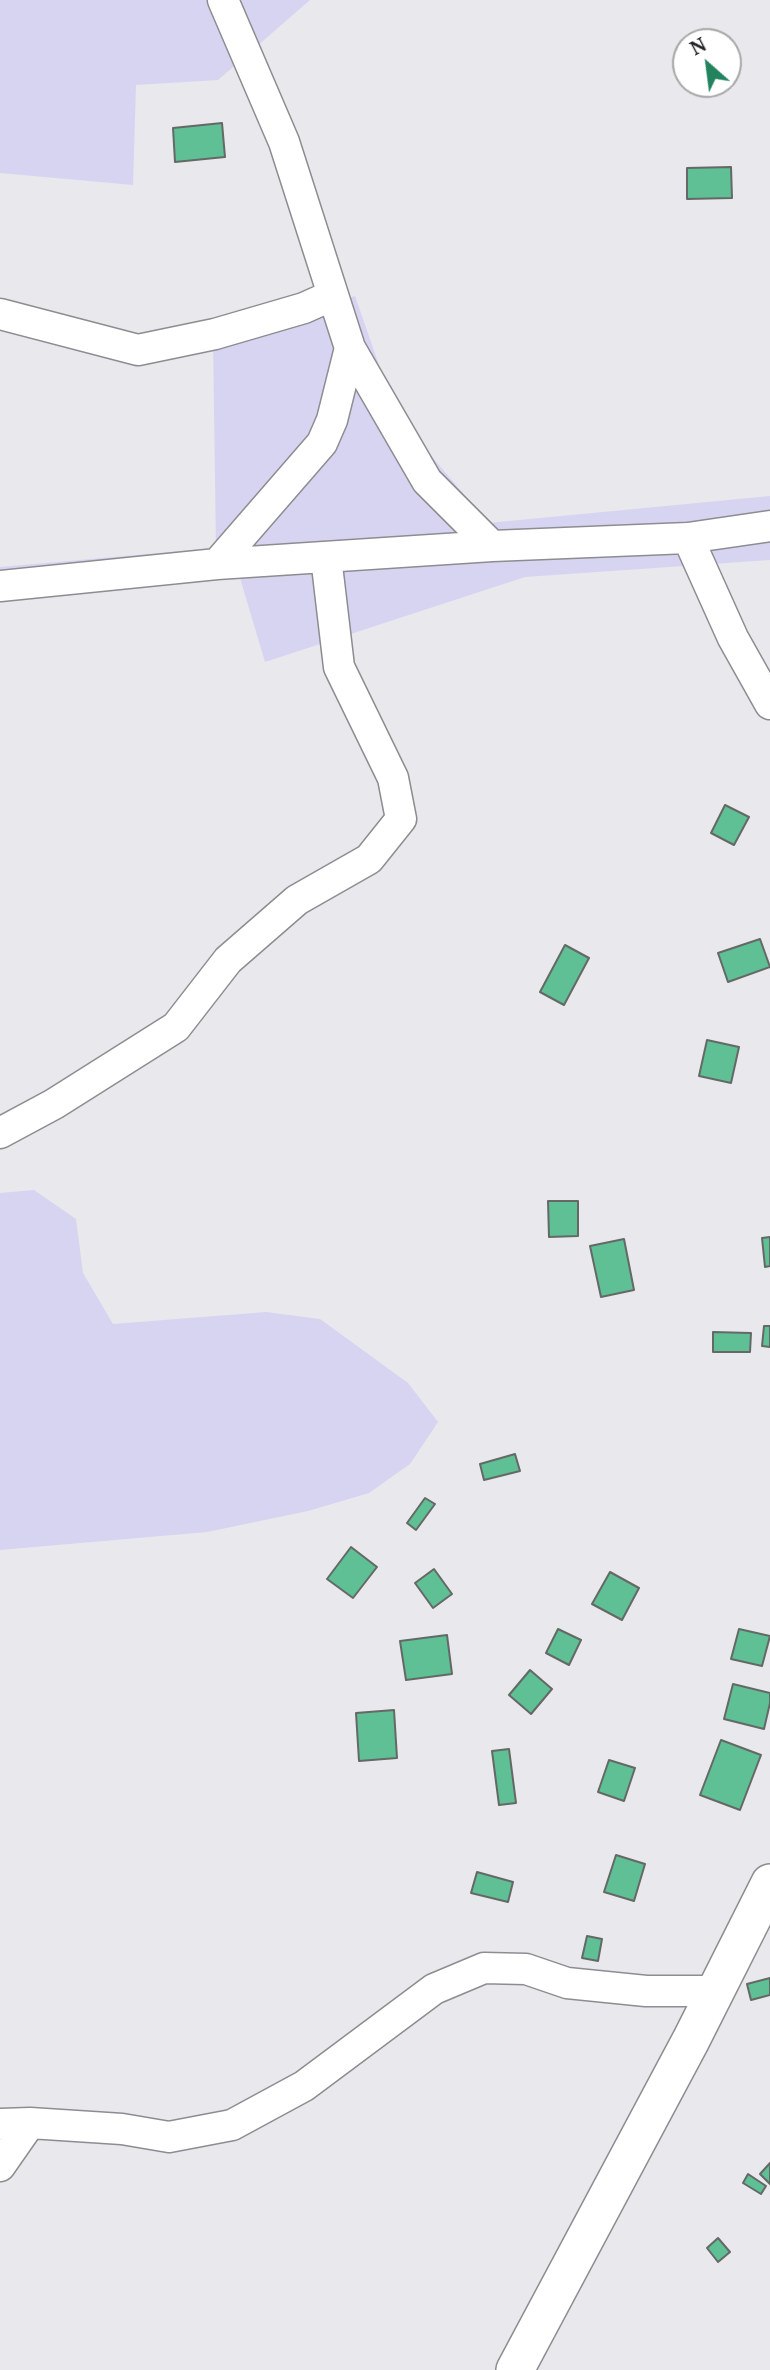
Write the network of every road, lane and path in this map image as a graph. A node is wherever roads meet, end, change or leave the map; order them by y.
1 (223, 0) edge
2 (333, 295) junction
3 (0, 314) edge
4 (350, 348) junction
5 (770, 526) edge
6 (688, 538) junction
7 (492, 547) junction
8 (326, 557) junction
9 (217, 564) junction
10 (0, 586) edge
11 (770, 704) edge
12 (0, 1133) edge
13 (770, 1883) edge
14 (716, 1991) junction
15 (30, 2123) junction
16 (0, 2124) edge
17 (0, 2166) edge
18 (515, 2370) edge

1 - 2 street
2 - 3 street
2 - 4 street
4 - 7 street
4 - 9 street
5 - 6 street
6 - 7 street
6 - 11 street
7 - 8 street
8 - 9 street
8 - 12 street
9 - 10 street
13 - 14 street
14 - 15 street
14 - 18 street
15 - 16 street
15 - 17 street

